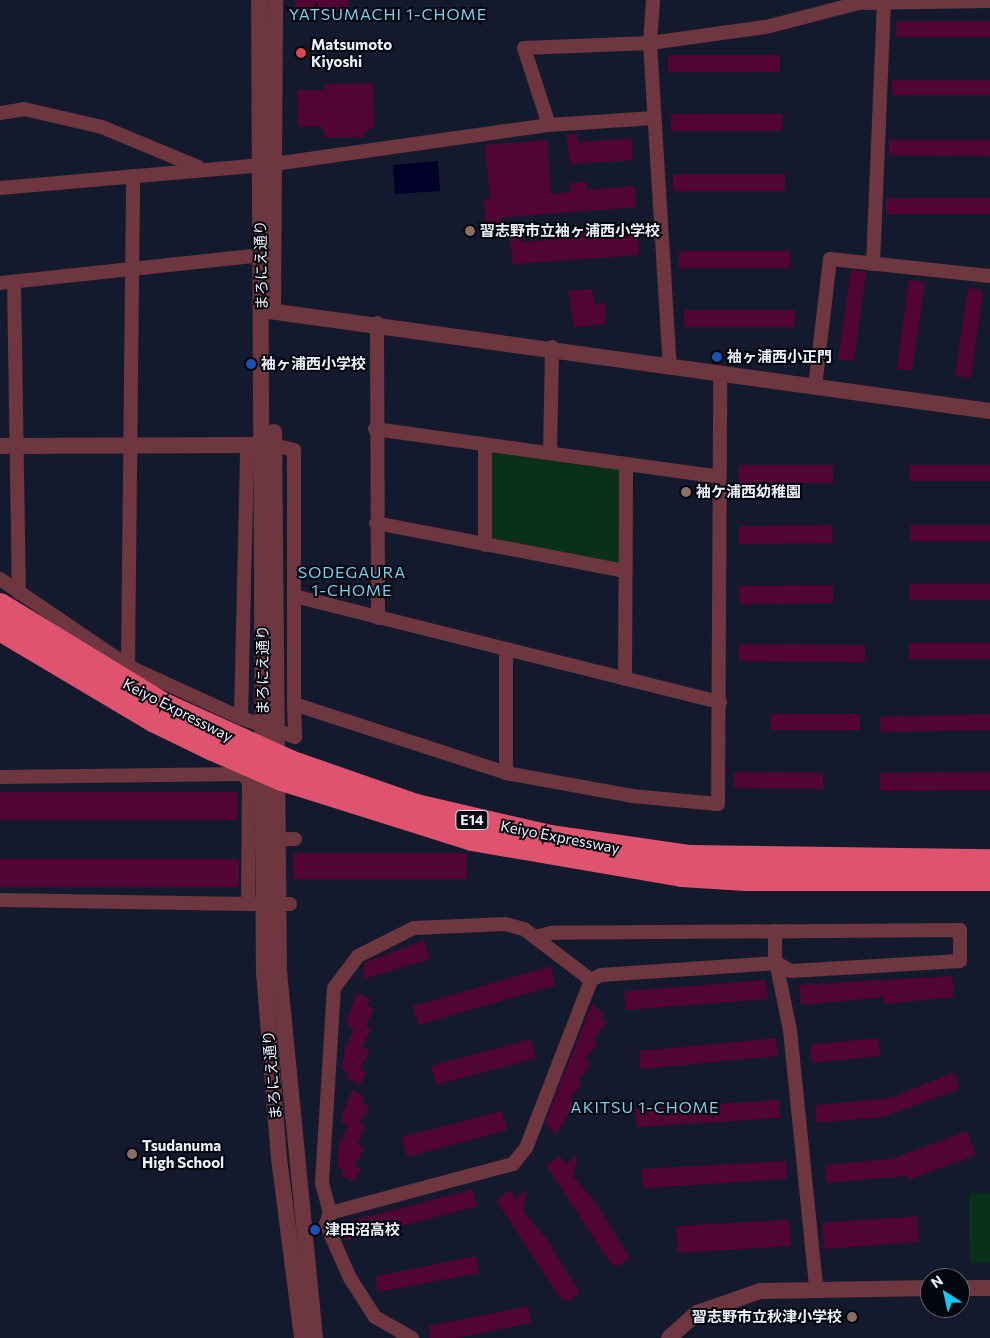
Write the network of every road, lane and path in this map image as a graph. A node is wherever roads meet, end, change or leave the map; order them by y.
1 (259, 0) edge
2 (275, 0) edge
3 (653, 0) edge
4 (884, 1) edge
5 (990, 1) edge
6 (650, 42) junction
7 (0, 113) edge
8 (654, 118) junction
9 (549, 125) junction
10 (168, 156) junction
11 (267, 164) junction
12 (204, 169) junction
13 (166, 172) junction
14 (133, 176) junction
15 (0, 188) edge
16 (267, 255) junction
17 (873, 264) junction
18 (136, 266) junction
19 (990, 276) edge
20 (7, 282) edge
21 (267, 311) junction
22 (377, 323) junction
23 (552, 347) junction
24 (670, 367) junction
25 (720, 374) junction
26 (815, 387) junction
27 (990, 411) edge
28 (376, 430) junction
29 (261, 445) junction
30 (485, 445) junction
31 (8, 446) edge
32 (130, 446) junction
33 (550, 454) junction
34 (626, 465) junction
35 (719, 477) junction
36 (376, 523) junction
37 (485, 545) junction
38 (625, 571) junction
39 (0, 580) edge
40 (294, 596) junction
41 (10, 599) edge
42 (378, 618) junction
43 (0, 629) edge
44 (506, 649) junction
45 (128, 666) junction
46 (625, 679) junction
47 (720, 702) junction
48 (294, 704) junction
49 (240, 718) junction
50 (270, 764) junction
51 (506, 773) junction
52 (0, 776) edge
53 (295, 839) dead end
54 (249, 840) junction
55 (990, 861) edge
56 (990, 879) edge
57 (0, 900) edge
58 (248, 904) junction
59 (290, 904) dead end
60 (775, 931) junction
61 (535, 937) junction
62 (777, 963) junction
63 (591, 980) junction
64 (330, 1214) junction
65 (816, 1288) junction
66 (920, 1288) edge
67 (970, 1288) edge
68 (990, 1288) edge
69 (302, 1338) edge
70 (315, 1338) edge
71 (412, 1338) edge
72 (669, 1338) edge

1 - 11 street, まろにえ通り
2 - 11 street, まろにえ通り
3 - 6 street
4 - 5 street
4 - 6 street
4 - 17 street
6 - 8 street
6 - 9 street
7 - 10 street
8 - 9 street
8 - 24 street
9 - 11 street
10 - 12 street
10 - 13 street
11 - 12 street
11 - 16 street, まろにえ通り
12 - 13 street
13 - 14 street
14 - 15 street
14 - 18 street
16 - 18 street
16 - 21 street, まろにえ通り
17 - 19 street
17 - 26 street
18 - 20 street
18 - 32 street
20 - 31 street
21 - 22 street
21 - 29 street, まろにえ通り
22 - 23 street
22 - 28 street
23 - 24 street
23 - 33 street
24 - 25 street
25 - 26 street
25 - 35 street
26 - 27 street
28 - 30 street
28 - 36 street
29 - 32 street
29 - 40 street
29 - 49 street
29 - 50 street, まろにえ通り
30 - 33 street
30 - 37 street
31 - 32 street
31 - 41 street
32 - 45 street
33 - 34 street
34 - 35 street
34 - 38 street
35 - 47 street
36 - 37 street
36 - 42 street
37 - 38 street
38 - 46 street
39 - 41 street
40 - 42 street
40 - 48 street
41 - 45 street
41 - 50 highway, Keiyo Expressway / E14
42 - 44 street
43 - 50 highway, Keiyo Expressway / E14
44 - 46 street
44 - 51 street
45 - 49 street
46 - 47 street
47 - 51 street
48 - 49 street, bridge
48 - 51 street
50 - 55 highway, Keiyo Expressway / E14
50 - 56 highway, Keiyo Expressway / E14
50 - 69 street, まろにえ通り
50 - 70 street, まろにえ通り
52 - 54 street
53 - 54 street, bridge
54 - 58 street
57 - 58 street
58 - 59 street, bridge
60 - 61 street
60 - 62 street
60 - 62 street
61 - 63 street
61 - 64 street
62 - 63 street
62 - 65 street
63 - 64 street
64 - 71 street
65 - 66 street
65 - 72 street
67 - 68 street

